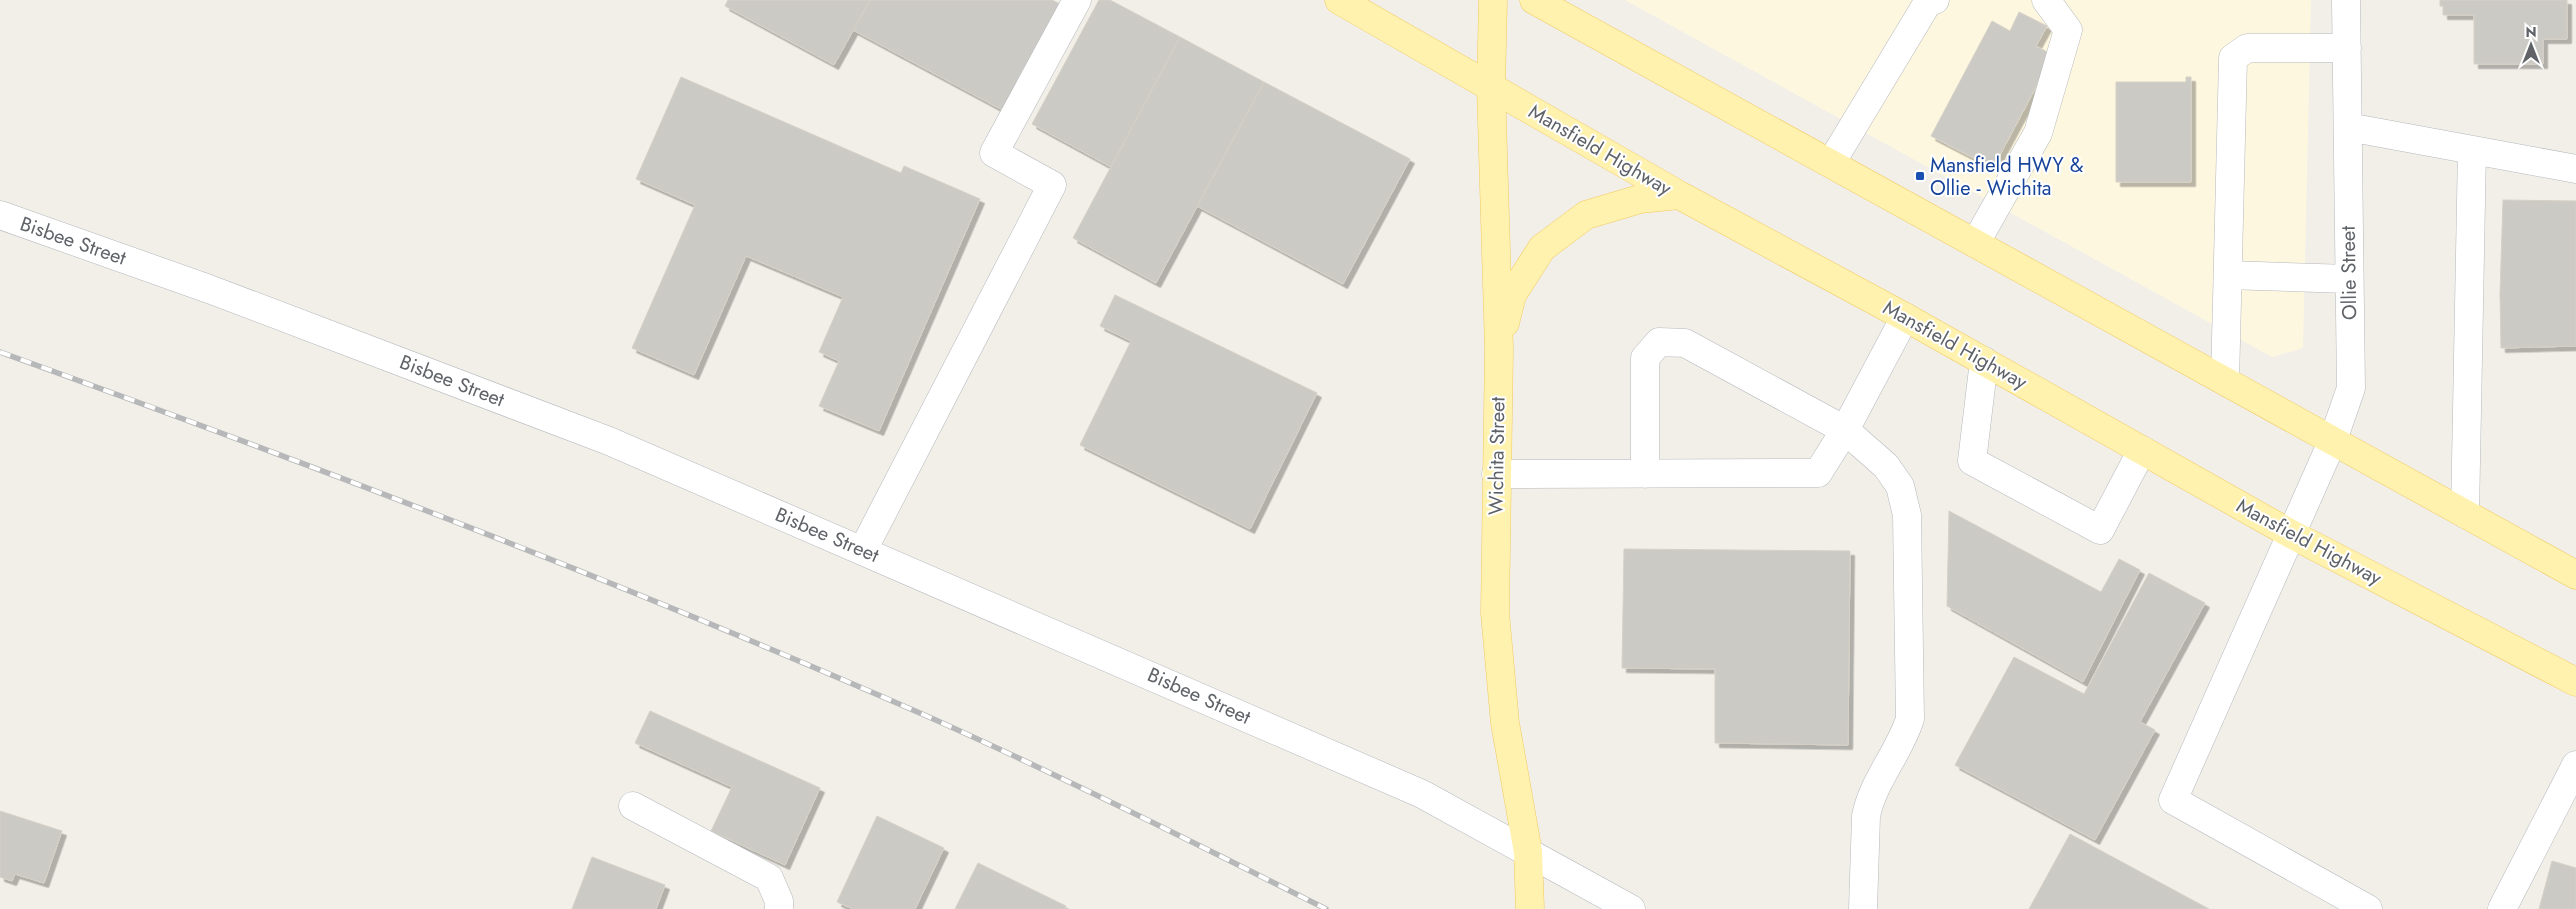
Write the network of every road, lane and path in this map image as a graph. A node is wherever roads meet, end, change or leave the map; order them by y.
1 (1077, 0) edge
2 (1339, 0) edge
3 (1493, 0) edge
4 (1534, 0) edge
5 (1936, 0) edge
6 (2046, 0) edge
7 (2346, 0) edge
8 (2346, 48) junction
9 (1491, 87) junction
10 (2348, 127) junction
11 (2472, 150) junction
12 (1831, 163) junction
13 (2576, 169) edge
14 (1679, 195) junction
15 (0, 215) edge
16 (1976, 242) junction
17 (2228, 275) junction
18 (2349, 279) junction
19 (1905, 317) junction
20 (1499, 349) junction
21 (1984, 361) junction
22 (2225, 381) junction
23 (1844, 430) junction
24 (2332, 440) junction
25 (2142, 450) junction
26 (1496, 474) junction
27 (1644, 474) junction
28 (2466, 514) junction
29 (2290, 534) junction
30 (863, 550) junction
31 (2576, 574) edge
32 (2576, 682) edge
33 (2576, 765) edge
34 (633, 806) dead end
35 (1528, 852) junction
36 (779, 909) edge
37 (1530, 909) edge
38 (1630, 909) edge
39 (1863, 909) edge
40 (2368, 909) edge
41 (2502, 909) edge

1 - 30 street
2 - 9 main road, Mansfield Highway
3 - 9 main road, Wichita Street
4 - 12 main road
5 - 12 street
6 - 16 street
7 - 8 street, Ollie Street
8 - 10 street, Ollie Street
8 - 17 street
9 - 14 main road, Mansfield Highway
9 - 20 main road, Wichita Street
10 - 11 street
10 - 18 street, Ollie Street
11 - 13 street
11 - 28 street
12 - 16 main road
14 - 19 main road, Mansfield Highway
14 - 20 main road
15 - 30 street, Bisbee Street
16 - 22 main road
17 - 18 street
17 - 22 street
18 - 24 street, Ollie Street
19 - 21 main road, Mansfield Highway
19 - 23 street
20 - 26 main road, Wichita Street
21 - 25 main road, Mansfield Highway
21 - 25 street
22 - 24 main road
23 - 27 street
23 - 27 street
23 - 39 street
24 - 28 main road
24 - 29 street, Ollie Street
25 - 29 main road, Mansfield Highway
26 - 27 street
26 - 35 main road, Wichita Street
28 - 31 main road
29 - 32 main road, Mansfield Highway
29 - 40 street, Ollie Street
30 - 35 street, Bisbee Street
33 - 41 street
34 - 36 street
35 - 37 main road, Wichita Street
35 - 38 street, Bisbee Street

